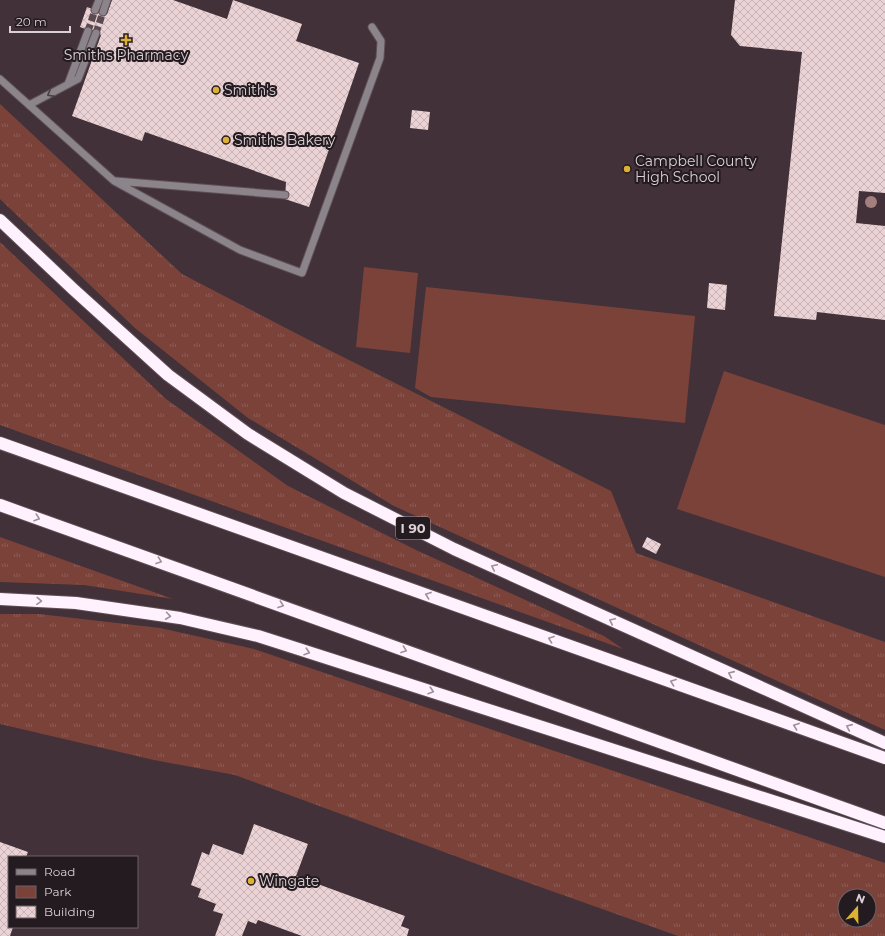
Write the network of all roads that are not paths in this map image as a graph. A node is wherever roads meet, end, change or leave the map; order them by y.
1 (99, 0) edge
2 (107, 0) edge
3 (95, 10) tunnel mouth
4 (103, 12) tunnel mouth
5 (372, 27) dead end
6 (92, 32) tunnel mouth
7 (0, 79) edge
8 (29, 105) junction
9 (114, 181) junction
10 (286, 195) dead end
11 (0, 220) edge
12 (0, 443) edge
13 (0, 505) edge
14 (0, 599) edge
15 (885, 743) edge
16 (885, 758) edge
17 (885, 823) edge
18 (885, 837) edge

1 - 3 lane
2 - 4 lane
5 - 9 lane
6 -> 8 lane
7 - 8 lane
8 - 9 lane
9 - 10 lane
15 -> 11 highway, I 90
16 -> 12 highway
13 -> 17 highway
14 -> 18 highway

